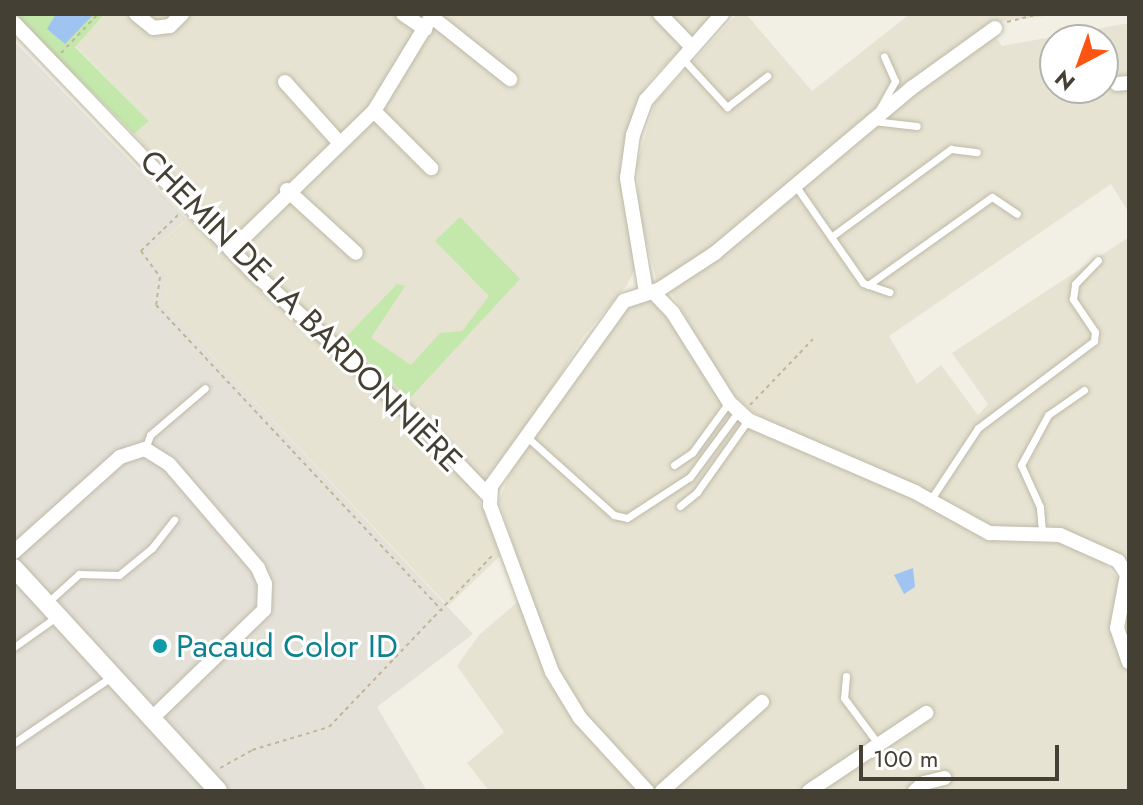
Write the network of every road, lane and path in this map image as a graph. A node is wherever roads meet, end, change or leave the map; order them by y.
1 (98, 14) edge
2 (136, 14) edge
3 (182, 14) edge
4 (403, 14) edge
5 (660, 14) edge
6 (722, 14) edge
7 (1039, 14) edge
8 (430, 20) edge
9 (14, 23) edge
10 (995, 28) joint
11 (687, 53) junction
12 (884, 56) dead end
13 (53, 63) junction
14 (767, 76) dead end
15 (510, 79) dead end
16 (285, 82) dead end
17 (374, 111) junction
18 (872, 123) junction
19 (917, 126) dead end
20 (338, 141) junction
21 (977, 152) dead end
22 (431, 168) dead end
23 (795, 185) junction
24 (287, 190) junction
25 (184, 200) junction
26 (1017, 214) dead end
27 (831, 237) junction
28 (231, 250) junction
29 (356, 253) dead end
30 (1098, 260) dead end
31 (868, 285) junction
32 (650, 292) junction
33 (889, 292) dead end
34 (813, 339) dead end
35 (205, 388) dead end
36 (1084, 390) dead end
37 (739, 412) junction
38 (527, 437) junction
39 (145, 449) junction
40 (674, 465) dead end
41 (488, 495) junction
42 (931, 499) junction
43 (680, 506) dead end
44 (174, 520) dead end
45 (1042, 531) junction
46 (503, 544) junction
47 (14, 552) edge
48 (14, 568) edge
49 (1128, 575) edge
50 (52, 609) junction
51 (441, 610) junction
52 (14, 647) edge
53 (1129, 662) edge
54 (113, 676) junction
55 (846, 676) dead end
56 (762, 702) dead end
57 (926, 713) dead end
58 (152, 718) junction
59 (14, 743) edge
60 (879, 745) junction
61 (205, 776) junction
62 (944, 778) dead end
63 (218, 791) edge
64 (647, 791) edge
65 (662, 791) edge
66 (809, 791) edge
67 (915, 791) edge

1 - 13 path
2 - 3 street
4 - 8 street
5 - 11 street
6 - 11 street
7 - 10 path
8 - 15 street
8 - 17 street
9 - 13 street, CHEMIN DE LA BARDONNIÈRE
10 - 18 street
11 - 14 lane
11 - 32 street
12 - 18 lane
13 - 25 street, CHEMIN DE LA BARDONNIÈRE
16 - 20 street
17 - 20 street
17 - 22 street
18 - 19 lane
18 - 23 street
20 - 24 street
21 - 27 lane
23 - 27 lane
23 - 32 street
24 - 28 street
24 - 29 street
25 - 28 street, CHEMIN DE LA BARDONNIÈRE
25 - 51 path
26 - 31 lane
27 - 31 lane
28 - 41 street, CHEMIN DE LA BARDONNIÈRE
30 - 42 lane
31 - 33 lane
32 - 37 street
32 - 38 street
34 - 37 path
35 - 39 lane
36 - 45 lane
37 - 38 lane
37 - 40 lane
37 - 42 street
37 - 43 lane
38 - 41 street
39 - 47 street
39 - 58 street
41 - 46 street
42 - 45 street
44 - 50 lane
45 - 49 street
46 - 51 path
46 - 64 street
48 - 50 street
49 - 53 street
50 - 52 lane
50 - 54 street
51 - 61 path
54 - 58 street
54 - 59 lane
55 - 60 lane
56 - 65 street
57 - 60 street
58 - 61 street
60 - 66 street
61 - 63 street
62 - 67 street

